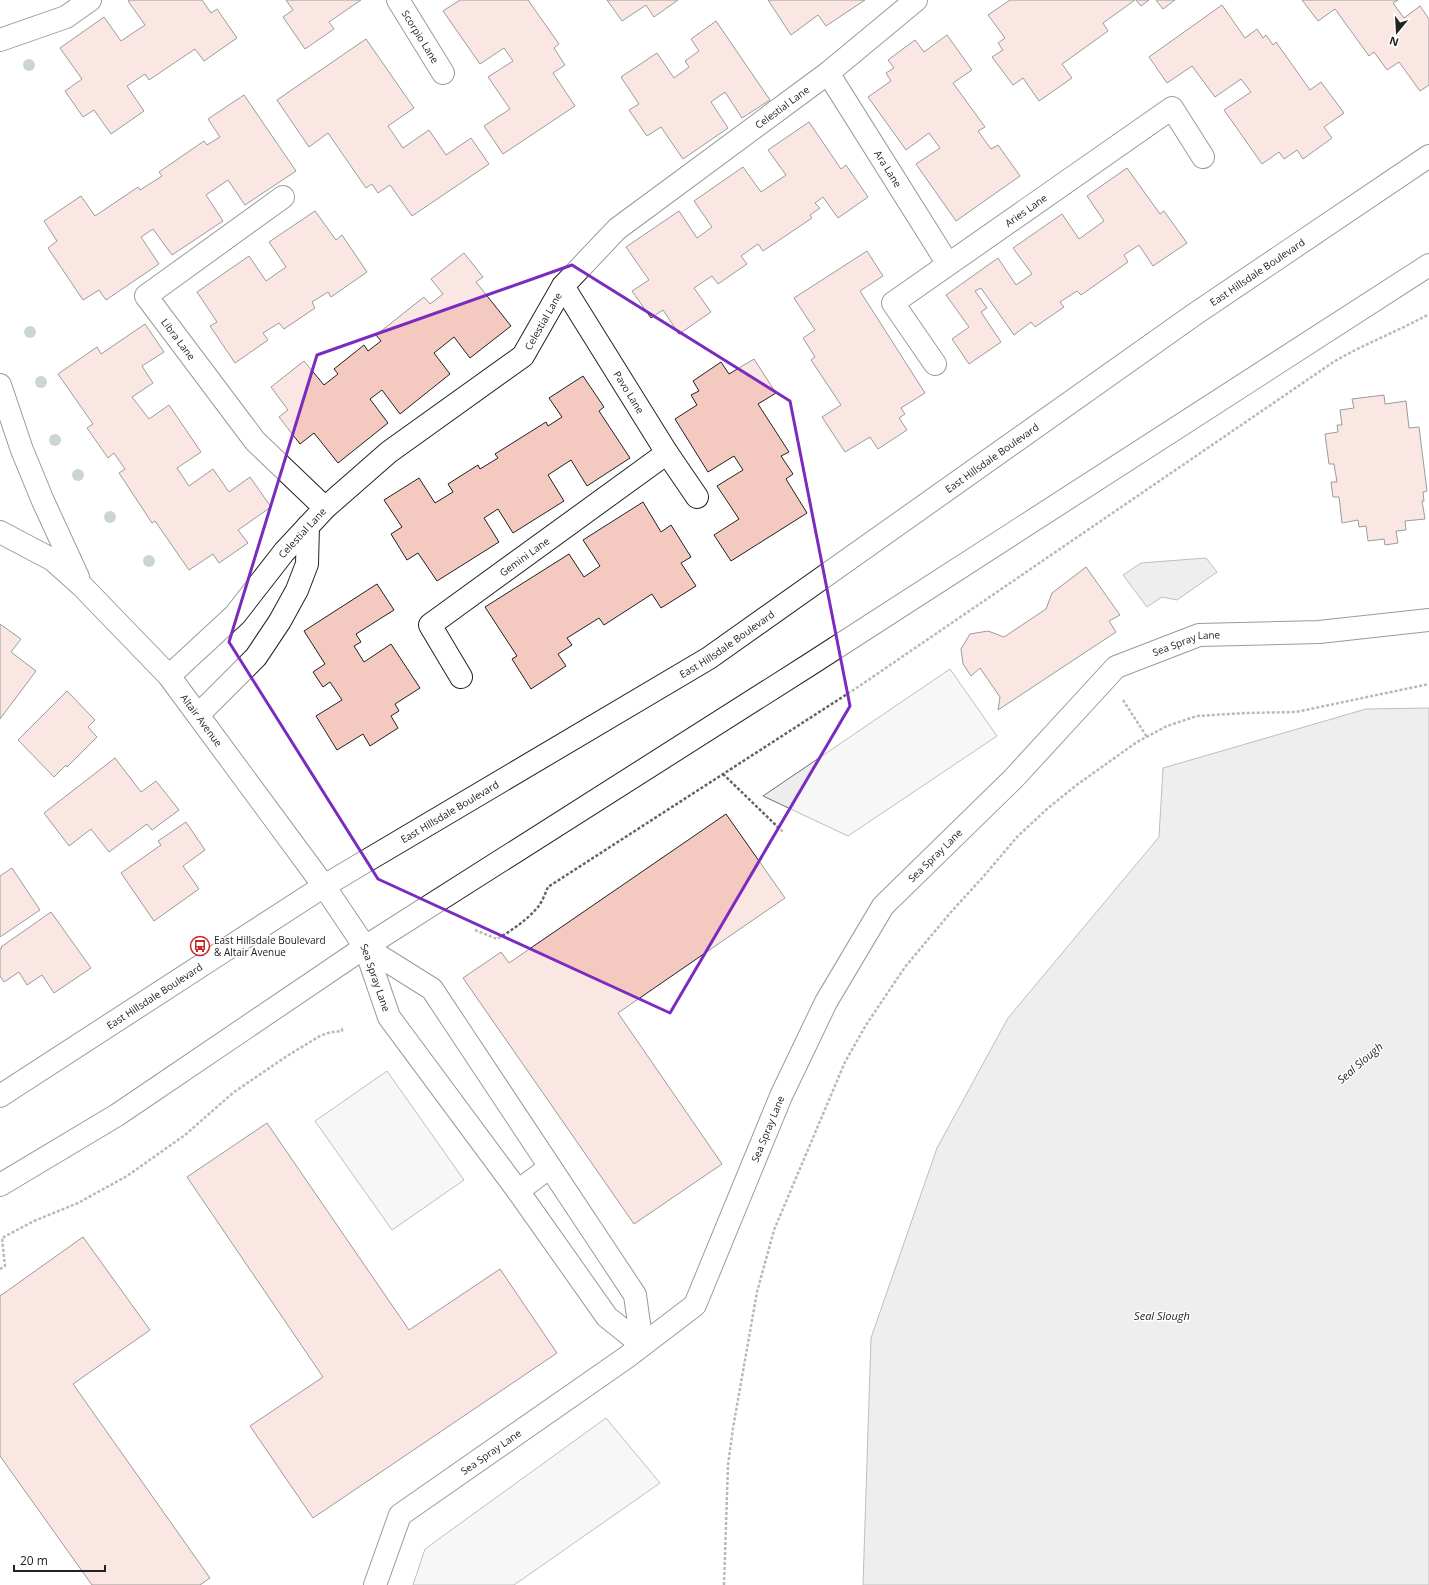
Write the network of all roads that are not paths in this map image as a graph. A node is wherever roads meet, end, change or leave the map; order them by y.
1 (90, 0) edge
2 (398, 0) edge
3 (916, 0) edge
4 (0, 40) edge
5 (443, 73) dead end
6 (828, 73) junction
7 (1429, 156) edge
8 (1203, 157) dead end
9 (284, 197) dead end
10 (948, 264) junction
11 (1429, 265) edge
12 (563, 286) junction
13 (935, 364) dead end
14 (0, 385) edge
15 (667, 453) junction
16 (697, 497) dead end
17 (325, 508) junction
18 (308, 526) junction
19 (0, 532) edge
20 (82, 586) junction
21 (1429, 620) edge
22 (169, 676) junction
23 (461, 677) dead end
24 (198, 715) junction
25 (324, 886) junction
26 (365, 947) junction
27 (0, 1096) edge
28 (550, 1167) junction
29 (0, 1185) edge
30 (518, 1191) junction
31 (642, 1345) junction
32 (375, 1585) edge

1 - 4 street
2 - 5 street, Scorpio Lane
3 - 6 street, Celestial Lane
6 - 10 street, Ara Lane
6 - 12 street, Celestial Lane
7 - 25 street, East Hillsdale Boulevard
8 - 10 street, Aries Lane
9 - 17 street, Libra Lane
10 - 13 street, Aries Lane
11 - 26 street
12 - 15 street, Pavo Lane
12 - 17 street, Celestial Lane
14 - 20 street
15 - 16 street, Pavo Lane
15 - 23 street, Gemini Lane
17 - 18 street, Celestial Lane
18 - 22 street, Celestial Lane
18 - 24 street
19 - 20 street, Altair Avenue
20 - 22 street, Altair Avenue
21 - 31 street, Sea Spray Lane
22 - 24 street, Altair Avenue
24 - 25 street, Altair Avenue
25 - 26 street, Altair Avenue
25 - 27 street, East Hillsdale Boulevard
26 - 28 street, Sea Spray Lane
26 - 29 street
26 - 30 street, Sea Spray Lane
28 - 30 street
28 - 31 street, Sea Spray Lane
30 - 31 street, Sea Spray Lane
31 - 32 street, Sea Spray Lane

